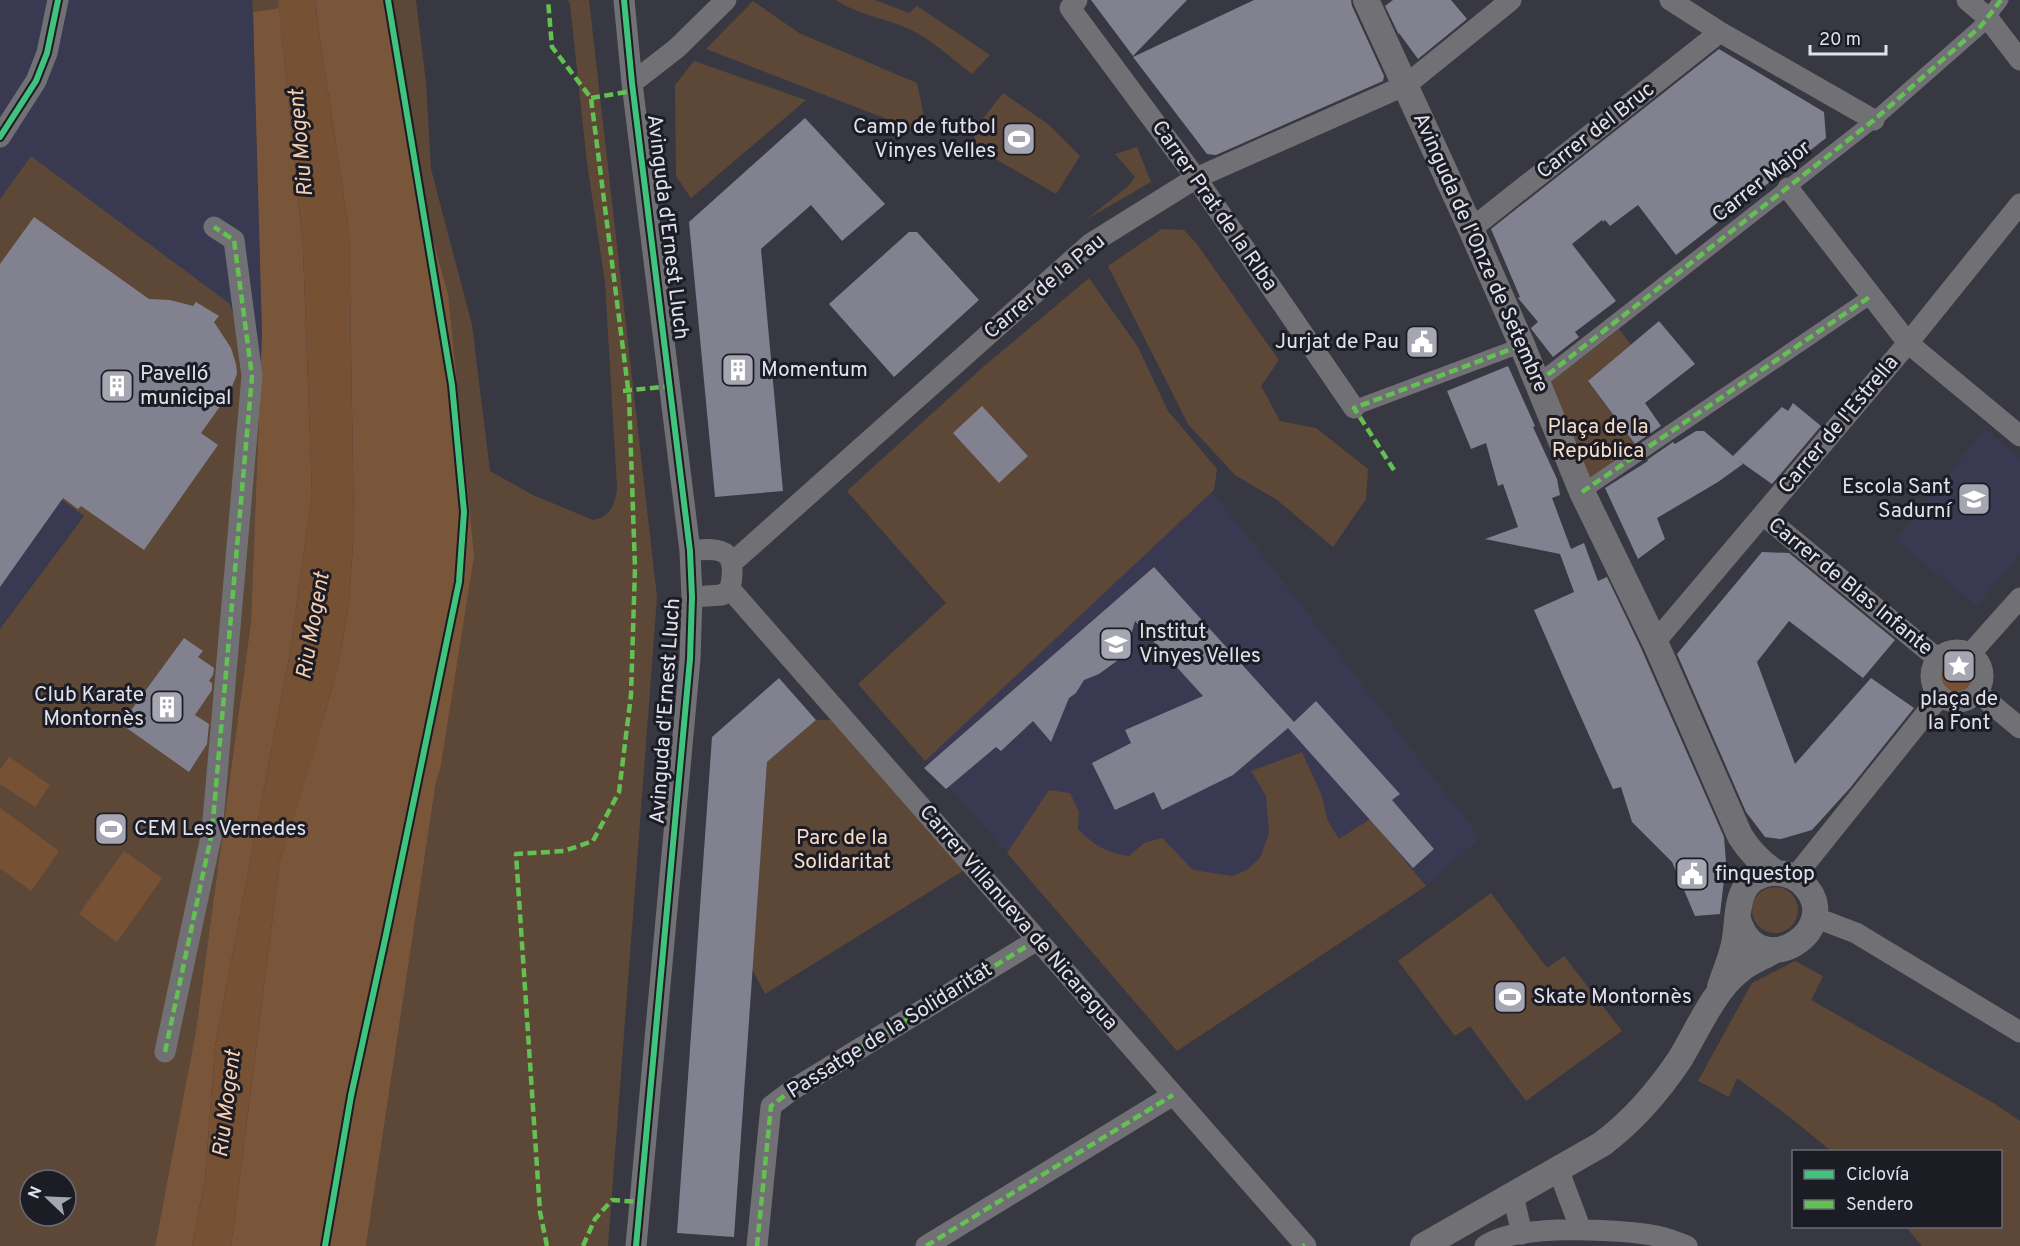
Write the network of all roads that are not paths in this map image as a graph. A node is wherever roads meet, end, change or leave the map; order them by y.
1 (57, 0) edge
2 (624, 0) edge
3 (726, 0) edge
4 (1366, 0) edge
5 (1511, 0) edge
6 (1670, 0) edge
7 (1967, 0) edge
8 (2001, 0) edge
9 (1073, 4) edge
10 (1987, 17) junction
11 (1720, 32) junction
12 (2020, 60) edge
13 (632, 83) junction
14 (1406, 85) junction
15 (1874, 120) junction
16 (0, 137) edge
17 (1196, 178) junction
18 (1788, 188) junction
19 (2020, 204) edge
20 (214, 227) dead end
21 (1471, 229) junction
22 (1871, 296) junction
23 (1908, 343) junction
24 (1522, 345) junction
25 (1537, 383) junction
26 (1354, 408) joint
27 (2020, 436) edge
28 (1582, 492) junction
29 (1763, 516) junction
30 (690, 551) junction
31 (733, 562) junction
32 (730, 589) junction
33 (692, 597) junction
34 (2020, 598) edge
35 (1655, 642) junction
36 (1970, 654) junction
37 (1938, 659) junction
38 (1977, 692) junction
39 (1940, 696) junction
40 (2020, 728) edge
41 (1740, 836) junction
42 (1785, 875) junction
43 (1739, 906) junction
44 (1814, 917) junction
45 (1037, 940) junction
46 (1775, 950) junction
47 (1714, 1001) junction
48 (2020, 1032) edge
49 (165, 1052) dead end
50 (1173, 1095) junction
51 (1558, 1169) junction
52 (1513, 1195) junction
53 (1581, 1230) junction
54 (1522, 1234) junction
55 (636, 1246) edge
56 (757, 1246) edge
57 (926, 1246) edge
58 (1305, 1246) edge
59 (1423, 1246) edge
60 (1485, 1246) edge
61 (1687, 1246) edge

1 - 16 street
2 - 13 street, Avinguda d'Ernest Lluch
3 - 13 street
4 - 14 street, Avinguda de l'Onze de Setembre
5 - 14 street, Carrer de la Pau
6 - 11 street
7 - 10 street
8 - 10 street, Carrer Major
9 - 17 street, Carrer Prat de la RIba
10 - 12 street
10 - 15 street, Carrer Major
11 - 15 street
11 - 21 street, Carrer del Bruc
13 - 30 street, Avinguda d'Ernest Lluch
14 - 17 street, Carrer de la Pau
14 - 21 street, Avinguda de l'Onze de Setembre
15 - 18 street, Carrer Major
17 - 26 street, Carrer Prat de la RIba
17 - 31 street, Carrer de la Pau
18 - 22 street
18 - 25 street, Carrer Major
19 - 23 street, Carrer de l'Estrella
20 - 49 street
21 - 24 street, Avinguda de l'Onze de Setembre
22 - 23 street
22 - 28 street
23 - 27 street
23 - 29 street, Carrer de l'Estrella
24 - 25 street, Avinguda de l'Onze de Setembre
24 - 26 street
25 - 28 street, Avinguda de l'Onze de Setembre
28 - 35 street, Avinguda de l'Onze de Setembre
29 - 35 street, Carrer de l'Estrella
29 - 37 street, Carrer de Blas Infante
30 - 31 street
30 - 33 street, Avinguda d'Ernest Lluch
31 - 32 street
32 - 33 street
32 - 45 street, Carrer Villanueva de Nicaragua
33 - 55 street, Avinguda d'Ernest Lluch
34 - 36 street
35 - 41 street, Avinguda de l'Onze de Setembre
36 - 37 street
36 - 38 street
37 - 39 street
38 - 39 street
38 - 40 street
39 - 42 street
41 - 42 street
41 - 43 street
42 - 43 street
42 - 44 street
43 - 46 street
43 - 47 street
44 - 46 street
44 - 48 street
45 - 50 street, Carrer Villanueva de Nicaragua
45 - 56 street, Passatge de la Solidaritat
46 - 47 street
47 - 51 street
50 - 57 street
50 - 58 street, Carrer Villanueva de Nicaragua
51 - 52 street
51 - 53 street
52 - 54 street
52 - 59 street
53 - 54 street
53 - 61 street
54 - 60 street

